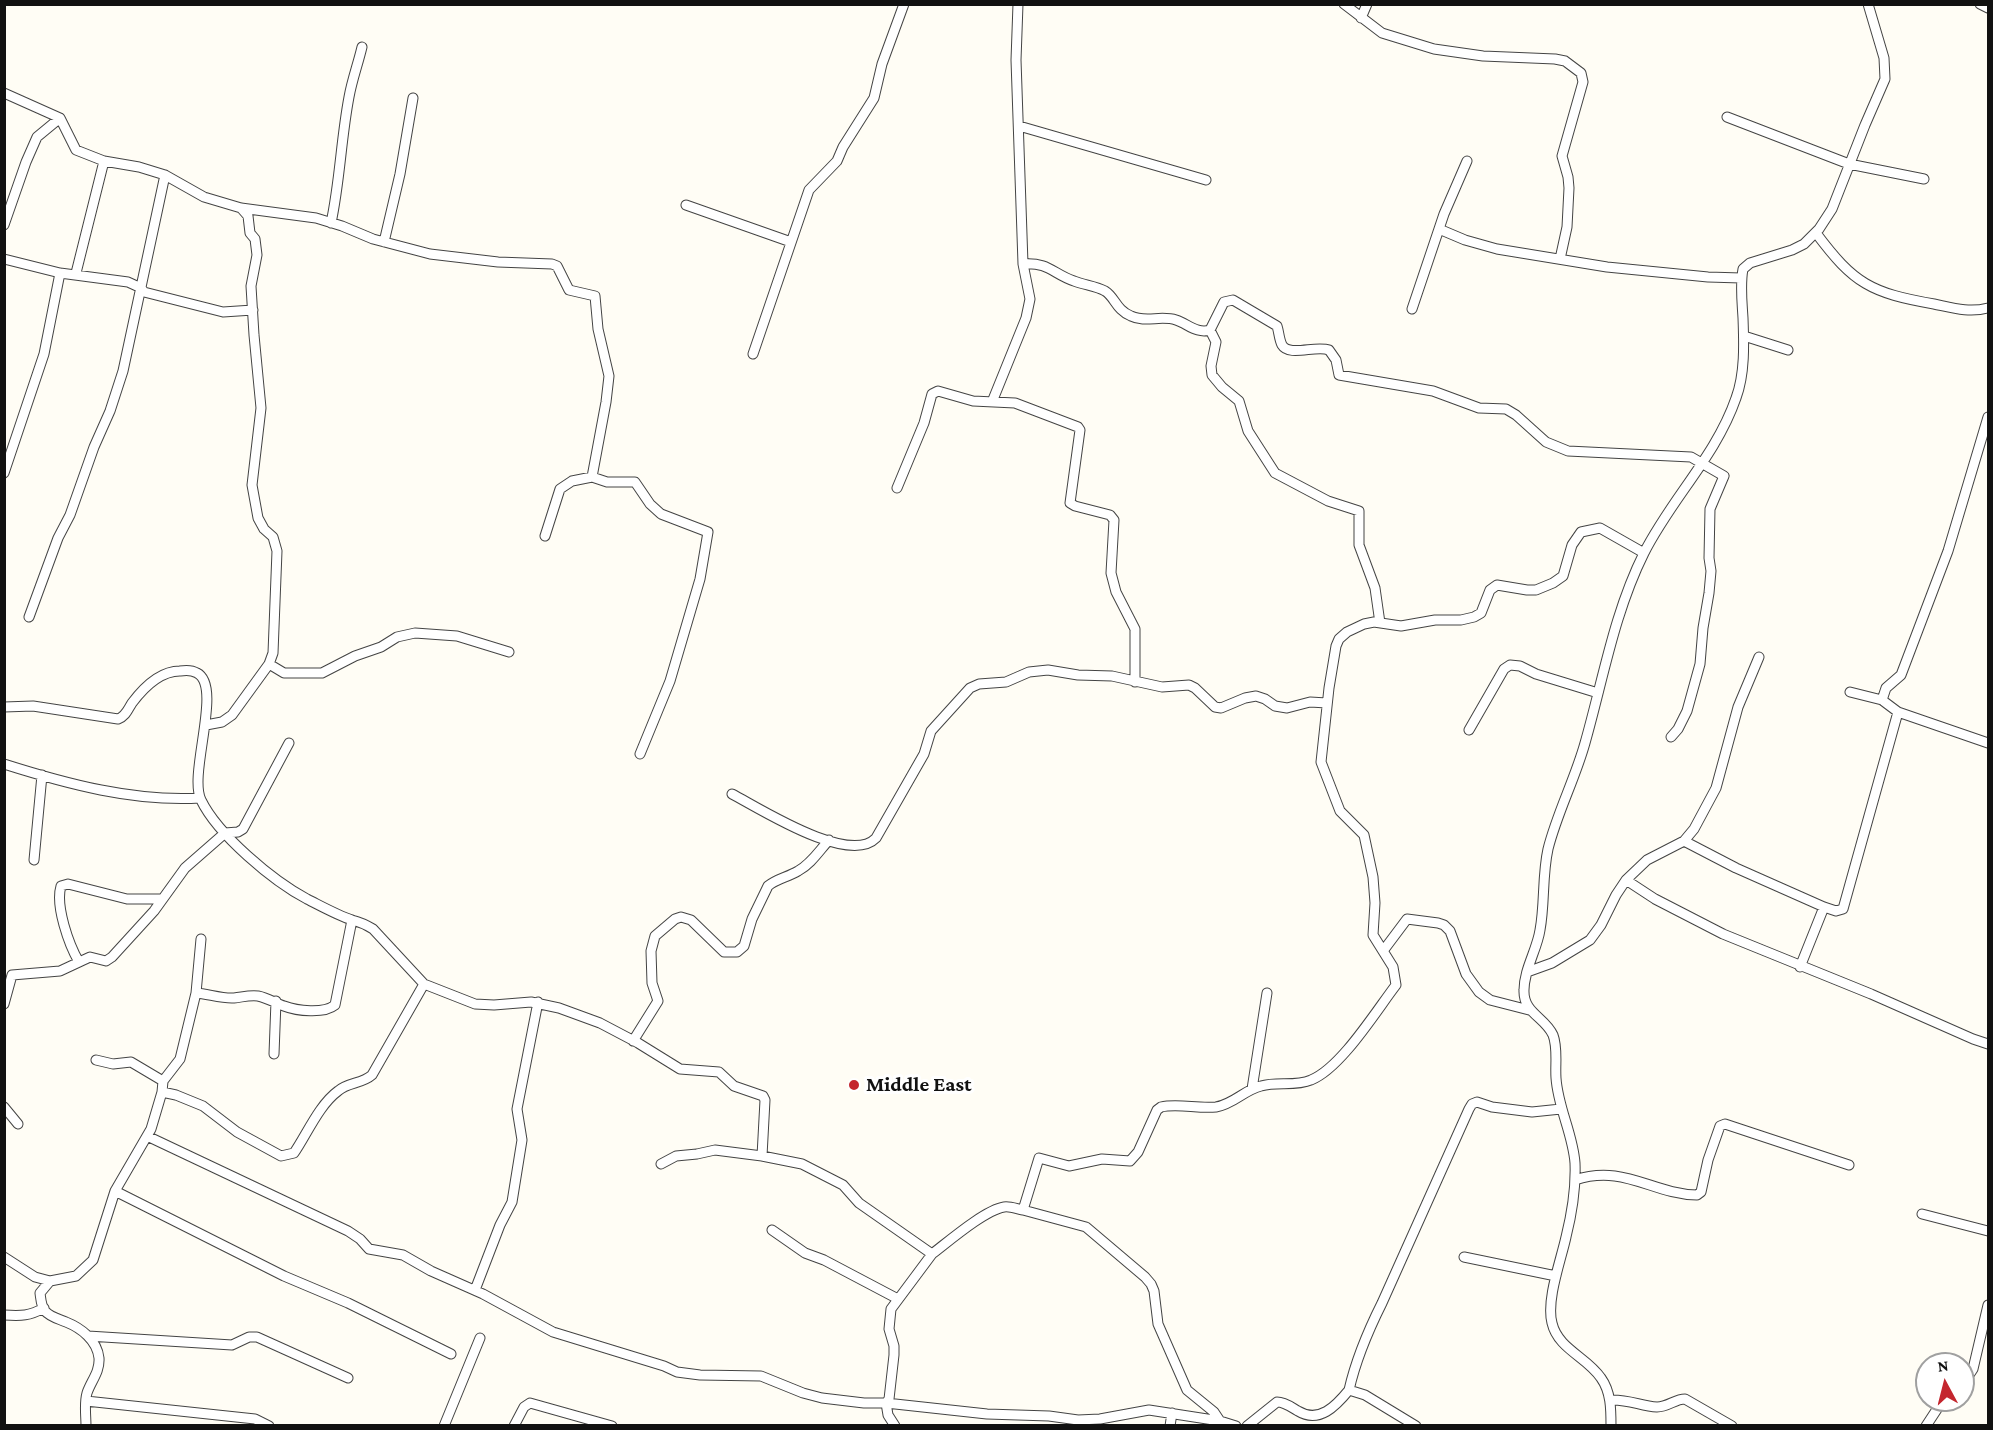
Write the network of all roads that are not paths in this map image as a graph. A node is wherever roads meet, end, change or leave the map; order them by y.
1 (904, 4) edge
2 (1018, 4) edge
3 (1344, 4) edge
4 (1367, 4) edge
5 (1868, 4) edge
6 (1980, 4) edge
7 (1989, 8) edge
8 (1361, 18) junction
9 (362, 47) dead end
10 (4, 93) edge
11 (413, 98) dead end
12 (1727, 117) dead end
13 (60, 118) junction
14 (1019, 126) junction
15 (104, 161) junction
16 (1467, 161) dead end
17 (1849, 164) junction
18 (165, 175) junction
19 (1924, 179) dead end
20 (1206, 180) dead end
21 (686, 205) dead end
22 (241, 208) junction
23 (331, 223) junction
24 (4, 225) edge
25 (1439, 229) junction
26 (1816, 233) junction
27 (384, 242) junction
28 (791, 242) junction
29 (4, 259) edge
30 (1560, 259) junction
31 (1023, 264) junction
32 (60, 273) junction
33 (76, 273) junction
34 (1741, 278) junction
35 (141, 288) junction
36 (1989, 308) edge
37 (1412, 309) dead end
38 (253, 310) junction
39 (1210, 330) junction
40 (1744, 336) junction
41 (1788, 350) dead end
42 (753, 354) dead end
43 (992, 402) junction
44 (1989, 417) edge
45 (1703, 462) junction
46 (4, 473) edge
47 (592, 477) junction
48 (897, 488) dead end
49 (545, 536) dead end
50 (1644, 553) junction
51 (29, 616) dead end
52 (1380, 623) junction
53 (509, 652) dead end
54 (1758, 657) dead end
55 (268, 664) junction
56 (1135, 682) junction
57 (1850, 692) dead end
58 (1598, 693) junction
59 (1881, 700) junction
60 (1328, 703) junction
61 (4, 707) edge
62 (1898, 712) junction
63 (206, 725) junction
64 (1470, 730) dead end
65 (1671, 736) dead end
66 (289, 743) dead end
67 (1989, 743) edge
68 (640, 754) dead end
69 (4, 764) edge
70 (42, 775) junction
71 (732, 794) dead end
72 (200, 798) junction
73 (225, 833) junction
74 (829, 840) junction
75 (1684, 841) junction
76 (34, 860) dead end
77 (1626, 880) junction
78 (162, 900) junction
79 (1824, 907) junction
80 (352, 920) junction
81 (201, 939) dead end
82 (1383, 951) junction
83 (79, 962) junction
84 (1800, 967) junction
85 (1527, 972) junction
86 (424, 984) junction
87 (196, 993) junction
88 (1267, 993) dead end
89 (276, 1002) junction
90 (538, 1002) junction
91 (4, 1004) edge
92 (1529, 1010) junction
93 (633, 1041) junction
94 (1989, 1044) edge
95 (273, 1054) dead end
96 (96, 1060) dead end
97 (163, 1081) junction
98 (1252, 1089) junction
99 (162, 1092) junction
100 (4, 1107) edge
101 (1561, 1109) junction
102 (18, 1124) dead end
103 (147, 1136) junction
104 (762, 1156) junction
105 (661, 1164) dead end
106 (1849, 1165) dead end
107 (1575, 1180) junction
108 (115, 1191) junction
109 (1023, 1210) junction
110 (1922, 1214) dead end
111 (772, 1230) dead end
112 (1989, 1231) edge
113 (932, 1254) junction
114 (4, 1257) edge
115 (1464, 1257) dead end
116 (1556, 1276) junction
117 (35, 1277) junction
118 (50, 1281) junction
119 (475, 1290) junction
120 (40, 1293) junction
121 (898, 1299) junction
122 (1989, 1305) edge
123 (44, 1308) junction
124 (4, 1315) edge
125 (88, 1336) junction
126 (480, 1338) dead end
127 (451, 1354) dead end
128 (1975, 1361) edge
129 (348, 1378) dead end
130 (1349, 1390) junction
131 (1610, 1400) junction
132 (86, 1401) junction
133 (886, 1403) junction
134 (1935, 1412) edge
135 (1172, 1413) junction
136 (1220, 1421) junction
137 (86, 1425) edge
138 (269, 1425) edge
139 (444, 1425) edge
140 (514, 1425) edge
141 (612, 1425) edge
142 (895, 1425) edge
143 (1170, 1425) edge
144 (1236, 1425) edge
145 (1247, 1425) edge
146 (1416, 1425) edge
147 (1611, 1425) edge
148 (1732, 1425) edge
149 (1926, 1425) edge

1 - 28 street
2 - 14 street
3 - 8 street
4 - 8 street
5 - 17 street
6 - 7 street
8 - 30 street
9 - 23 street
10 - 13 street
11 - 27 street
12 - 17 street
13 - 15 street
13 - 24 street
14 - 20 street
14 - 31 street
15 - 18 street
15 - 33 street
16 - 25 street
17 - 19 street
17 - 26 street
18 - 22 street
18 - 35 street
21 - 28 street
22 - 23 street
22 - 38 street
23 - 27 street
25 - 30 street
25 - 37 street
26 - 34 street
26 - 36 street
27 - 47 street
28 - 42 street
29 - 32 street
30 - 34 street
31 - 39 street
31 - 43 street
32 - 33 street
32 - 46 street
33 - 35 street
34 - 40 street
35 - 38 street
35 - 51 street
38 - 55 street
39 - 45 street
39 - 52 street
40 - 41 street
40 - 45 street
43 - 48 street
43 - 56 street
44 - 59 street
45 - 50 street
45 - 65 street
47 - 49 street
47 - 68 street
50 - 52 street
50 - 58 street
52 - 60 street
53 - 55 street
54 - 75 street
55 - 63 street
56 - 60 street
56 - 74 street
57 - 59 street
58 - 64 street
58 - 85 street
59 - 62 street
60 - 82 street
61 - 63 street
62 - 67 street
62 - 79 street
63 - 72 street
66 - 73 street
69 - 70 street
70 - 72 street
70 - 76 street
71 - 74 street
72 - 73 street
73 - 78 street
73 - 80 street
74 - 93 street
75 - 77 street
75 - 79 street
77 - 84 street
77 - 85 street
78 - 83 street
78 - 83 street
79 - 84 street
80 - 86 street
80 - 89 street
81 - 87 street
82 - 92 street
82 - 98 street
83 - 91 street
84 - 94 street
85 - 92 street
86 - 90 street
86 - 99 street
87 - 89 street
87 - 97 street
88 - 98 street
89 - 95 street
90 - 93 street
90 - 119 street
92 - 101 street
93 - 104 street
96 - 97 street
97 - 99 street
98 - 109 street
99 - 103 street
100 - 102 street
101 - 107 street
101 - 130 street
103 - 108 street
103 - 119 street
104 - 105 street
104 - 113 street
106 - 107 street
107 - 116 street
108 - 118 street
108 - 127 street
109 - 113 street
109 - 136 street
110 - 112 street
111 - 121 street
113 - 121 street
114 - 117 street
115 - 116 street
116 - 131 street
117 - 118 street
117 - 120 street
118 - 120 street
119 - 133 street
120 - 123 street
121 - 133 street
122 - 128 street
123 - 124 street
123 - 125 street
125 - 129 street
125 - 132 street
126 - 139 street
130 - 145 street
130 - 146 street
131 - 147 street
131 - 148 street
132 - 137 street
132 - 138 street
133 - 135 street
133 - 142 street
134 - 149 street
135 - 136 street
135 - 143 street
136 - 144 street
140 - 141 street

